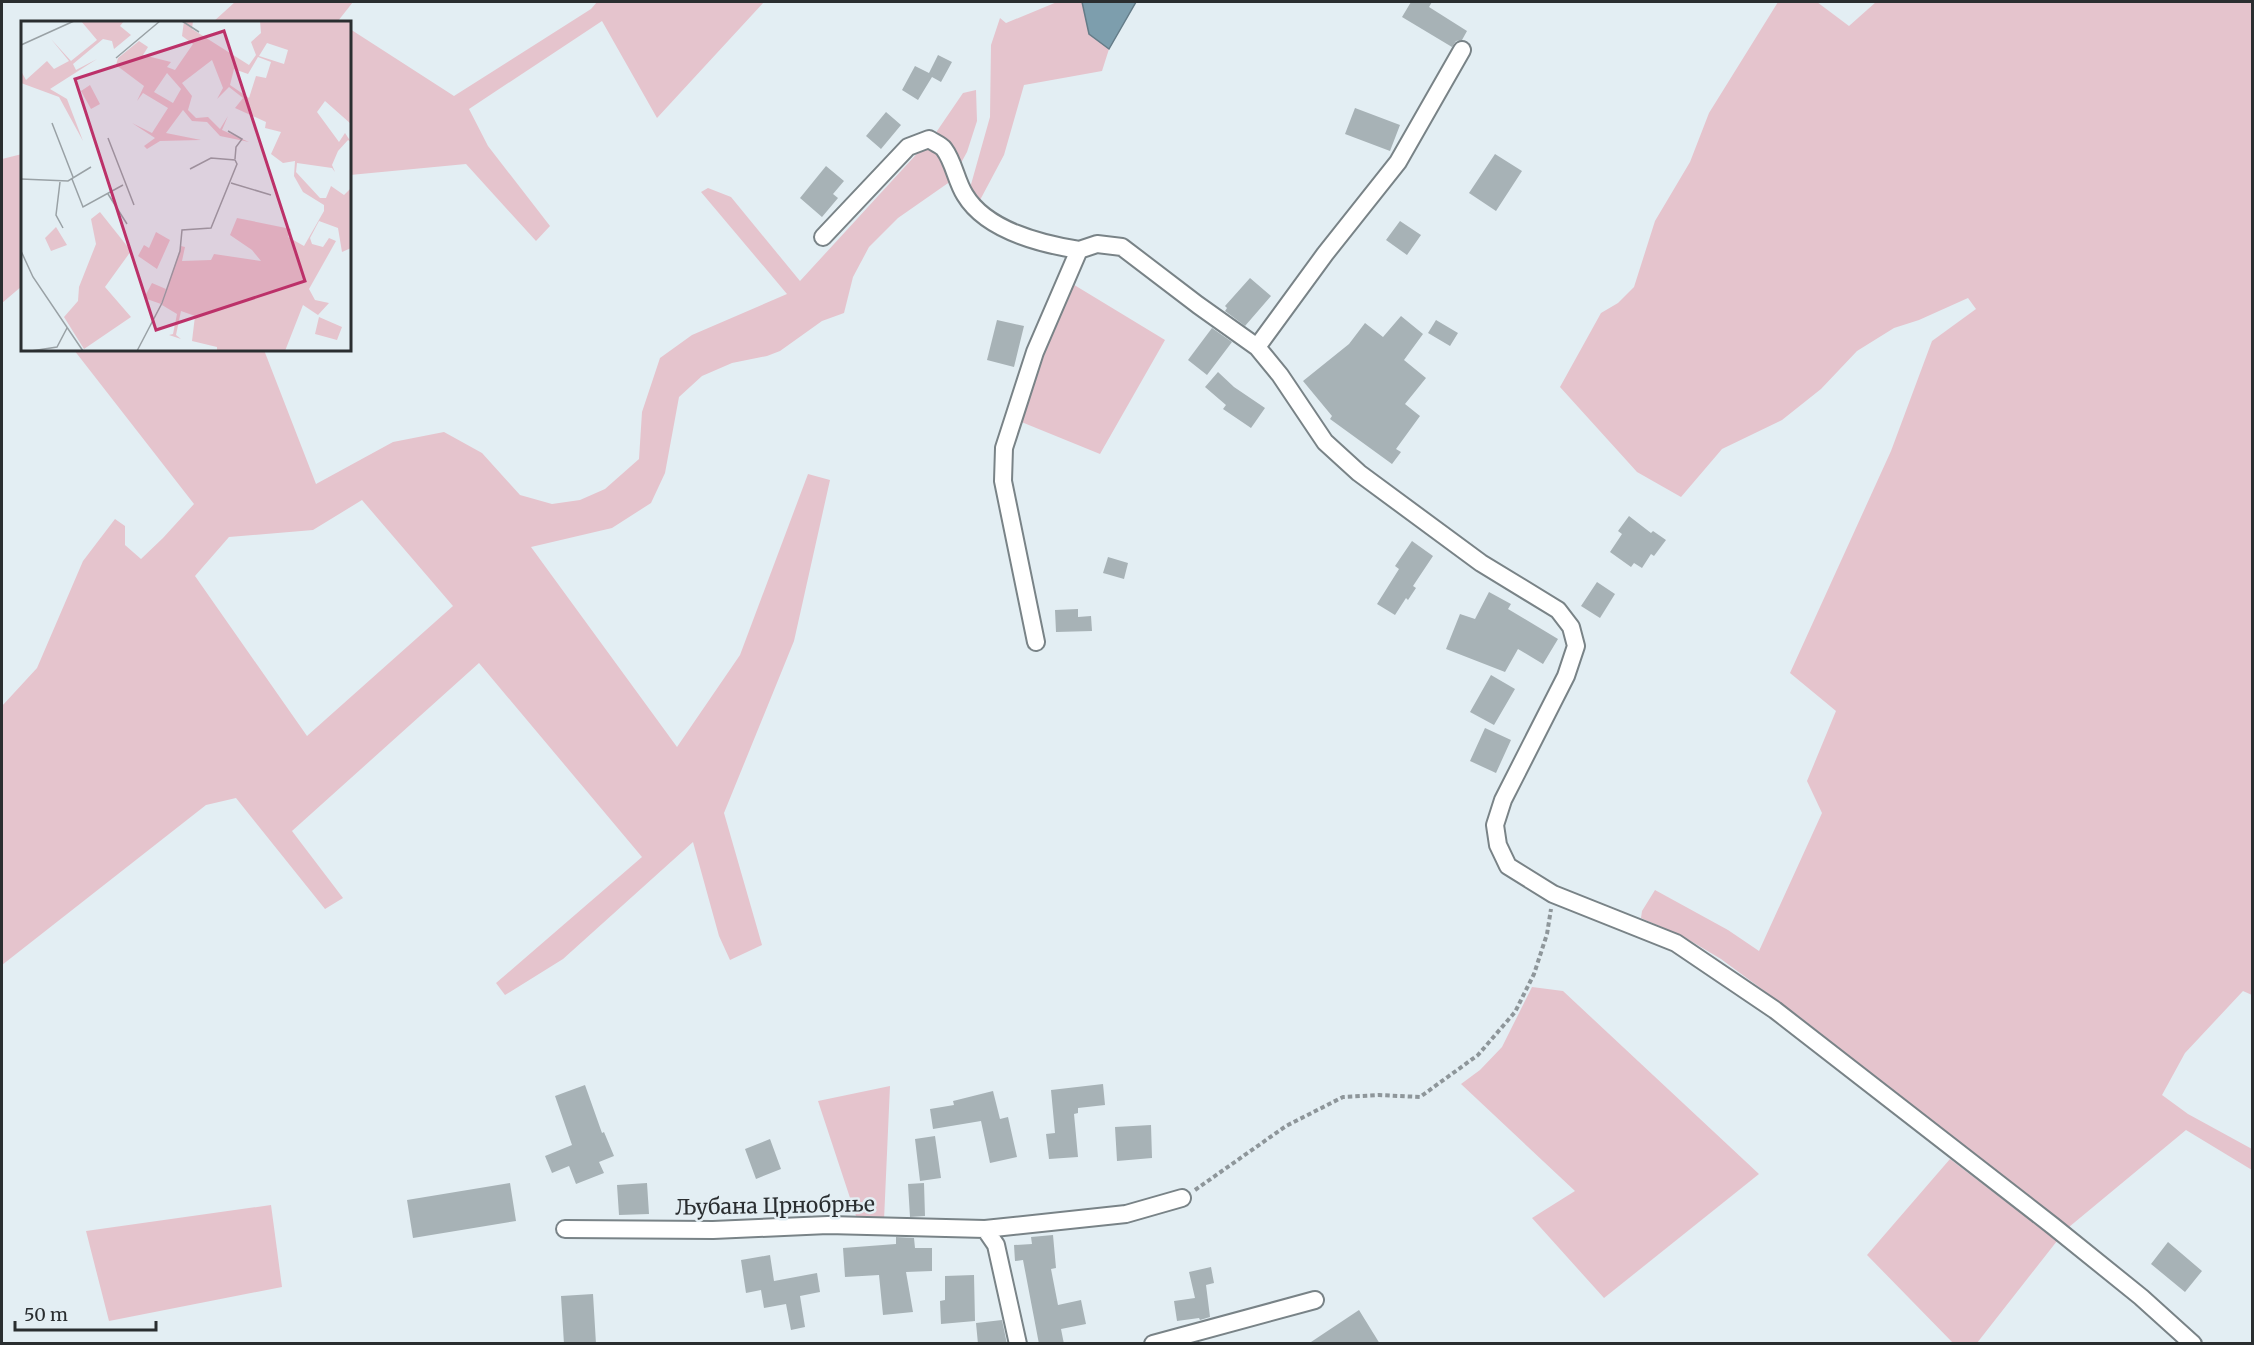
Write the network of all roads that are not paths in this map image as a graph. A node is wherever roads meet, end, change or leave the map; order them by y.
1 (1462, 50) dead end
2 (823, 237) dead end
3 (1079, 250) junction
4 (1257, 347) junction
5 (1036, 642) dead end
6 (1182, 1198) road end
7 (565, 1229) dead end
8 (985, 1229) junction
9 (1315, 1300) dead end
10 (1018, 1344) edge
11 (1153, 1344) edge
12 (2193, 1344) edge

1 - 4 street
2 - 3 street
3 - 4 street
3 - 5 street
4 - 12 street
6 - 8 street, Љубана Црнобрње
7 - 8 street, Љубана Црнобрње
8 - 10 street
9 - 11 street

